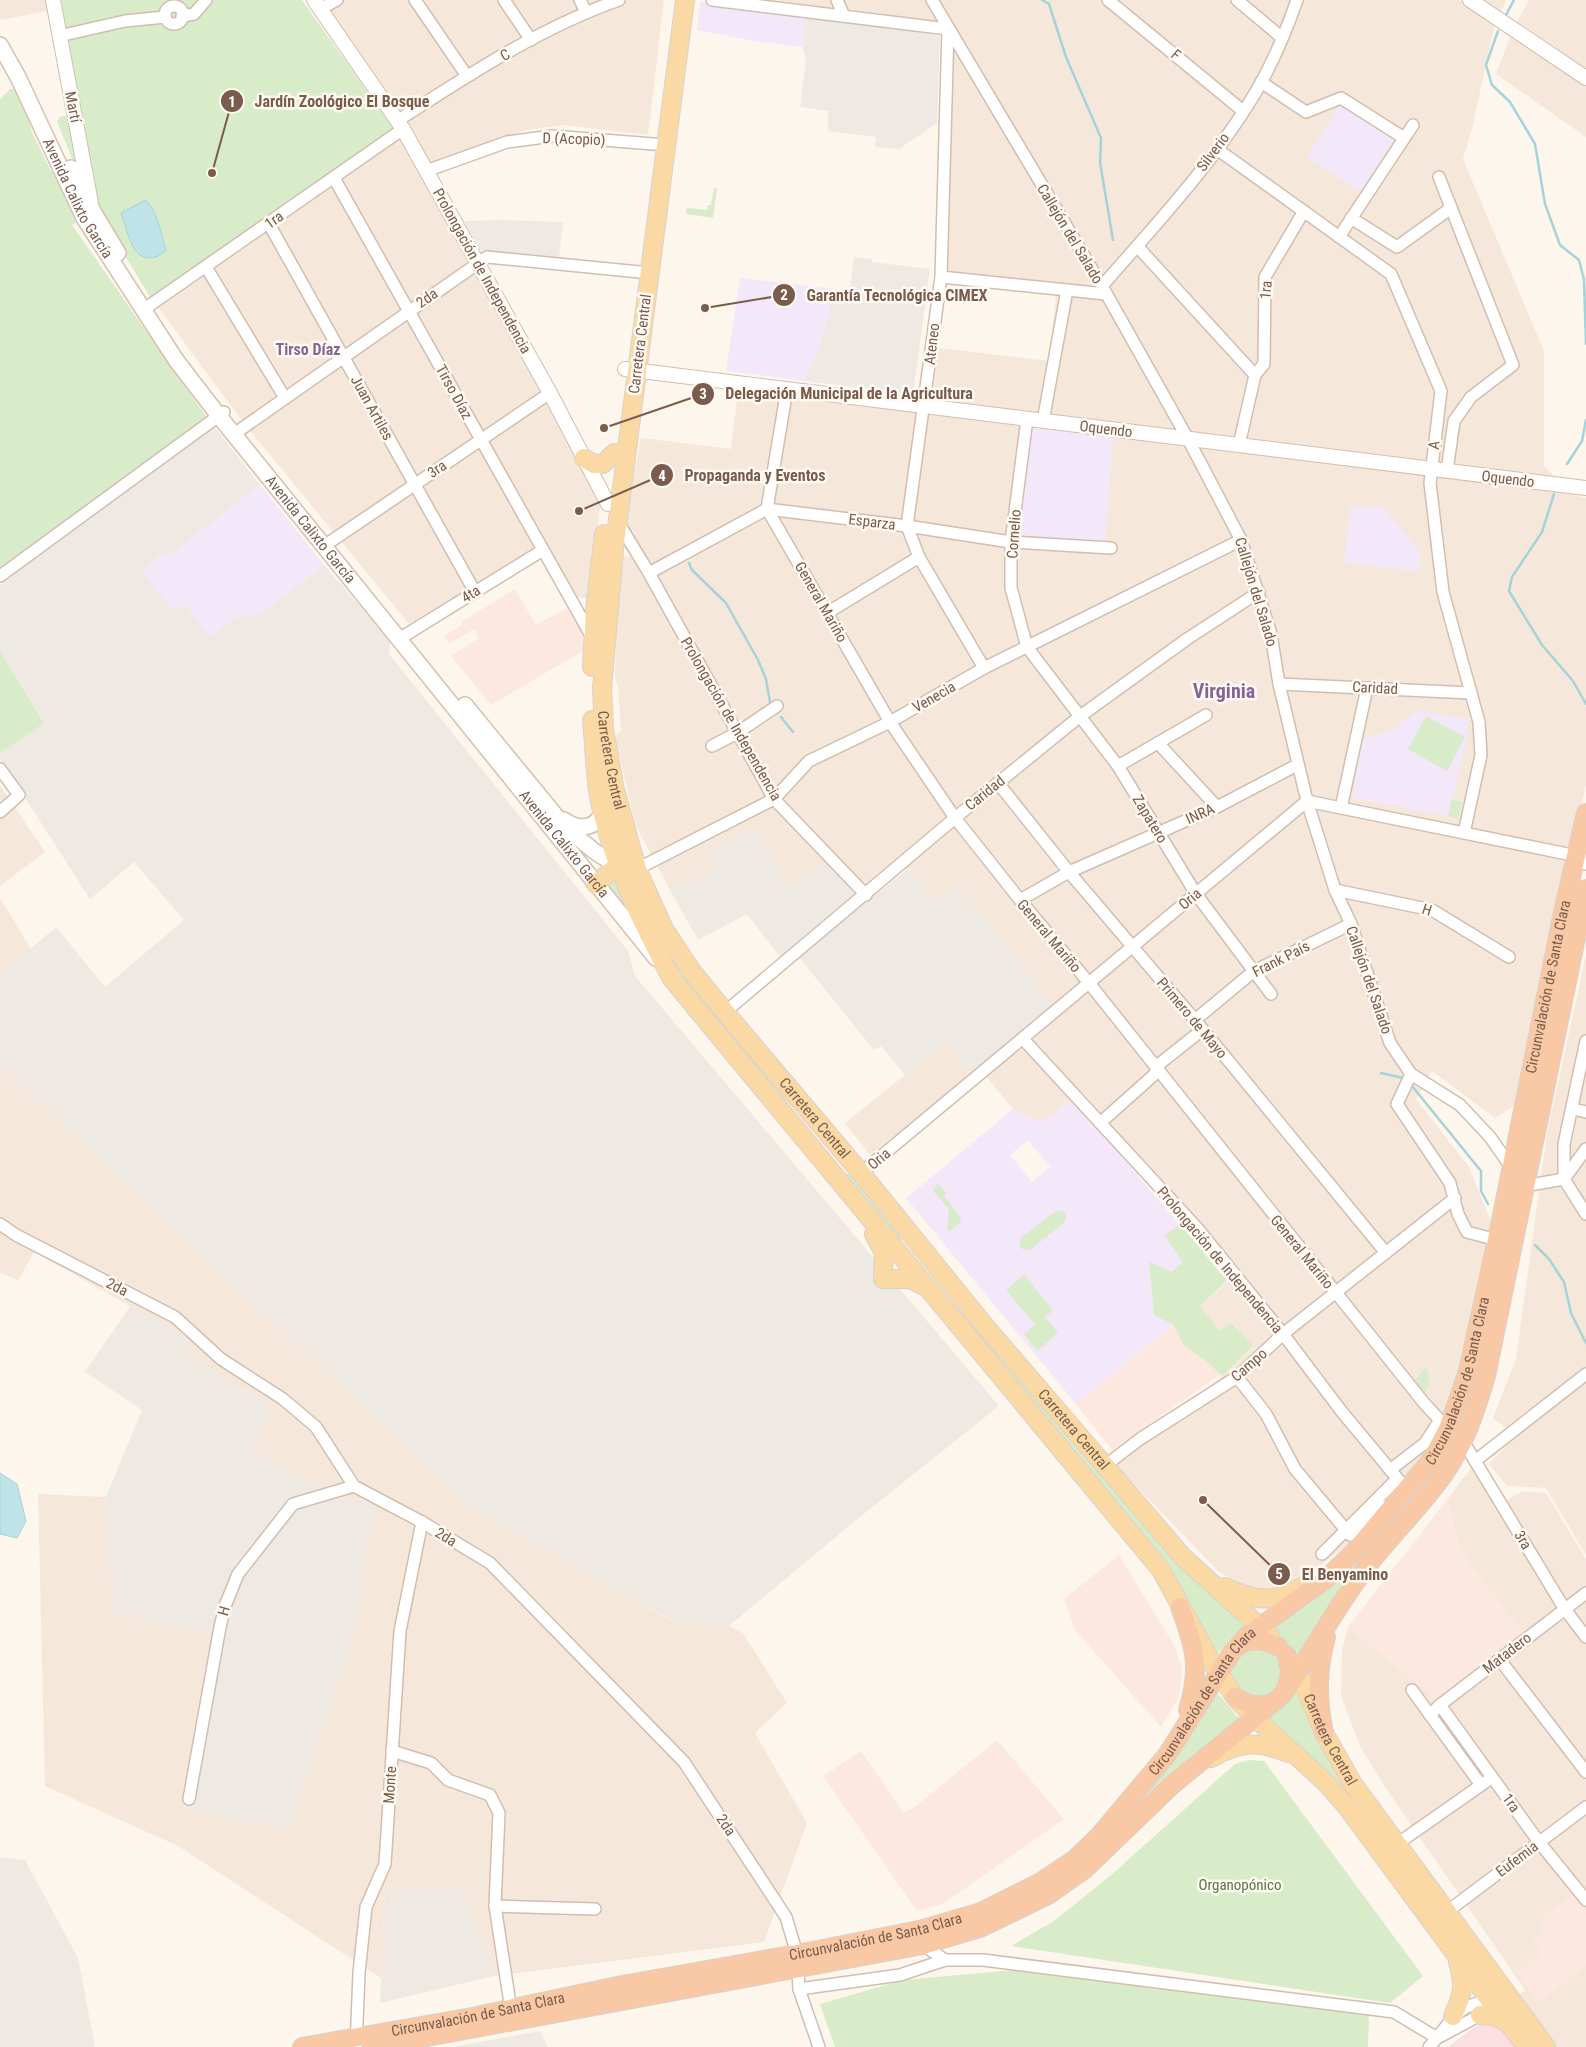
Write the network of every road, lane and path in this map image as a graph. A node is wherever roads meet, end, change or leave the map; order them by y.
1 (53, 0) edge
2 (206, 0) edge
3 (337, 0) edge
4 (415, 0) edge
5 (504, 0) edge
6 (580, 0) edge
7 (619, 0) edge
8 (673, 0) edge
9 (684, 0) edge
10 (712, 0) edge
11 (837, 0) edge
12 (932, 0) edge
13 (1108, 0) edge
14 (1237, 0) edge
15 (1297, 0) edge
16 (1470, 0) edge
17 (317, 4) edge
18 (586, 12) junction
19 (844, 16) junction
20 (948, 29) junction
21 (0, 32) edge
22 (59, 36) junction
23 (1281, 37) junction
24 (531, 40) junction
25 (0, 45) edge
26 (467, 76) junction
27 (1586, 78) edge
28 (1261, 82) junction
29 (1243, 111) junction
30 (400, 125) junction
31 (1413, 125) dead end
32 (1404, 138) junction
33 (660, 144) junction
34 (1217, 149) junction
35 (426, 171) junction
36 (1439, 177) dead end
37 (334, 178) junction
38 (1452, 208) junction
39 (1304, 211) junction
40 (94, 213) junction
41 (1352, 218) junction
42 (269, 224) junction
43 (1339, 237) junction
44 (1137, 246) junction
45 (478, 263) junction
46 (206, 267) junction
47 (644, 272) junction
48 (941, 277) junction
49 (1067, 290) junction
50 (1104, 290) junction
51 (147, 307) junction
52 (408, 312) junction
53 (343, 358) junction
54 (631, 370) junction
55 (1255, 375) junction
56 (787, 389) junction
57 (550, 393) junction
58 (285, 398) junction
59 (924, 406) junction
60 (222, 414) junction
61 (1027, 419) junction
62 (1043, 421) junction
63 (237, 432) junction
64 (1188, 439) junction
65 (480, 440) junction
66 (1239, 445) junction
67 (620, 453) junction
68 (584, 458) junction
69 (1431, 469) junction
70 (1447, 471) junction
71 (415, 484) junction
72 (1586, 488) edge
73 (608, 504) junction
74 (767, 509) junction
75 (618, 521) junction
76 (907, 526) junction
77 (1241, 540) junction
78 (1011, 542) junction
79 (327, 543) junction
80 (1111, 548) dead end
81 (608, 549) junction
82 (543, 550) junction
83 (635, 551) junction
84 (920, 557) junction
85 (649, 573) junction
86 (0, 576) edge
87 (475, 592) junction
88 (1259, 592) junction
89 (575, 606) junction
90 (601, 610) junction
91 (827, 612) junction
92 (403, 636) junction
93 (593, 639) junction
94 (1026, 647) junction
95 (984, 668) junction
96 (1279, 684) junction
97 (1367, 688) junction
98 (1471, 693) junction
99 (777, 706) dead end
100 (597, 709) junction
101 (1206, 715) dead end
102 (1079, 717) junction
103 (890, 722) junction
104 (736, 733) junction
105 (1158, 743) junction
106 (712, 746) dead end
107 (1297, 765) junction
108 (1118, 766) junction
109 (0, 769) edge
110 (998, 783) junction
111 (607, 791) junction
112 (774, 799) junction
113 (1307, 801) junction
114 (1217, 807) junction
115 (1340, 808) junction
116 (0, 812) edge
117 (552, 812) junction
118 (602, 813) junction
119 (1586, 813) edge
120 (956, 818) junction
121 (1158, 832) junction
122 (1464, 833) junction
123 (630, 849) junction
124 (1583, 857) edge
125 (617, 866) junction
126 (637, 869) junction
127 (1069, 872) junction
128 (596, 884) junction
129 (1586, 889) edge
130 (1335, 890) junction
131 (1196, 894) junction
132 (866, 895) junction
133 (1020, 900) junction
134 (1583, 909) edge
135 (1351, 924) junction
136 (664, 929) junction
137 (1132, 947) junction
138 (1509, 957) dead end
139 (1254, 971) junction
140 (672, 979) junction
141 (1089, 984) junction
142 (1271, 994) dead end
143 (725, 1012) junction
144 (1194, 1020) junction
145 (1202, 1030) junction
146 (1022, 1039) junction
147 (1586, 1042) edge
148 (1157, 1069) junction
149 (1412, 1074) junction
150 (772, 1100) junction
151 (1573, 1110) junction
152 (1586, 1112) edge
153 (1100, 1123) junction
154 (1586, 1149) edge
155 (1511, 1167) junction
156 (861, 1173) junction
157 (1564, 1179) junction
158 (1524, 1186) junction
159 (1455, 1198) junction
160 (856, 1202) junction
161 (1586, 1214) edge
162 (0, 1224) edge
163 (1497, 1240) junction
164 (925, 1251) junction
165 (1386, 1253) junction
166 (908, 1265) junction
167 (929, 1290) junction
168 (1335, 1293) junction
169 (1283, 1334) junction
170 (1586, 1374) edge
171 (1237, 1377) junction
172 (1444, 1425) junction
173 (1463, 1441) junction
174 (1475, 1461) junction
175 (1106, 1465) junction
176 (1399, 1481) junction
177 (354, 1486) junction
178 (422, 1522) junction
179 (1346, 1530) junction
180 (1322, 1554) dead end
181 (1346, 1560) junction
182 (1208, 1579) junction
183 (1586, 1593) edge
184 (1180, 1607) junction
185 (1564, 1608) junction
186 (1331, 1620) junction
187 (1261, 1626) junction
188 (1586, 1637) edge
189 (1234, 1649) junction
190 (1283, 1652) junction
191 (1500, 1660) junction
192 (1218, 1673) junction
193 (1298, 1674) junction
194 (1412, 1690) dead end
195 (1233, 1694) junction
196 (1279, 1697) junction
197 (1440, 1705) junction
198 (1430, 1715) junction
199 (1255, 1718) junction
200 (1182, 1731) junction
201 (1324, 1733) junction
202 (392, 1750) junction
203 (1197, 1765) junction
204 (1586, 1772) edge
205 (1492, 1777) junction
206 (1325, 1782) junction
207 (1481, 1785) junction
208 (190, 1800) dead end
209 (1586, 1807) edge
210 (1539, 1842) junction
211 (1396, 1844) junction
212 (1586, 1900) edge
213 (495, 1906) junction
214 (595, 1909) dead end
215 (1448, 1911) junction
216 (922, 1945) junction
217 (1456, 1954) junction
218 (945, 1960) junction
219 (797, 1961) junction
220 (799, 1989) junction
221 (1492, 2003) junction
222 (511, 2010) junction
223 (1453, 2016) junction
224 (357, 2042) edge
225 (384, 2042) edge
226 (1433, 2043) edge
227 (302, 2047) edge
228 (819, 2047) edge
229 (1527, 2047) edge
230 (1546, 2047) edge

1 - 22 street, Martí
2 - 22 street
3 - 17 street
4 - 26 street
5 - 24 street
6 - 18 street
7 - 18 street, C
8 - 33 main road, Carretera Central
9 - 33 main road, Carretera Central
10 - 19 street
11 - 19 street
12 - 20 street, Callejón del Salado
13 - 29 street, F
14 - 23 street
15 - 23 street, Silverio
16 - 27 street
17 - 30 street, Prolongación de Independencia
18 - 24 street, C
19 - 20 street
20 - 48 street, Ateneo
20 - 50 street, Callejón del Salado
21 - 40 main road, Avenida Calixto García
22 - 40 street, Martí
23 - 28 street, Silverio
24 - 26 street, C
25 - 51 main road, Avenida Calixto García
26 - 30 street, C
28 - 29 street, Silverio
28 - 32 street
29 - 34 street, Silverio
30 - 35 street, Prolongación de Independencia
30 - 37 street, 1ra
31 - 32 street
32 - 41 street
33 - 35 street, D (Acopio)
33 - 47 main road, Carretera Central
34 - 39 street, A
34 - 44 street, Silverio
35 - 45 street, Prolongación de Independencia
36 - 38 street
37 - 42 street, 1ra
37 - 52 street, Tirso Díaz
38 - 41 street
38 - 70 street
39 - 43 street, A
39 - 55 street, 1ra
40 - 51 main road, Avenida Calixto García
41 - 43 street
42 - 46 street, 1ra
42 - 53 street, Juan Artiles
43 - 69 street, A
44 - 50 street, Silverio
44 - 55 street
45 - 47 street, 2da
45 - 52 street, 2da
45 - 57 street, Prolongación de Independencia
46 - 51 street, 1ra
46 - 58 street
47 - 54 main road, Carretera Central
48 - 49 street
48 - 59 street, Ateneo
49 - 50 street
49 - 62 street
50 - 64 street, Callejón del Salado
51 - 60 main road, Avenida Calixto García
52 - 53 street, 2da
52 - 65 street, Tirso Díaz
53 - 58 street, 2da
53 - 71 street, Juan Artiles
54 - 56 street, Oquendo
54 - 67 main road, Carretera Central
55 - 66 street, 1ra
56 - 59 street, Oquendo
56 - 74 street
57 - 65 street, 3ra
57 - 68 street, Prolongación de Independencia
58 - 63 street, 2da
59 - 61 street, Oquendo
59 - 76 street, Ateneo
60 - 63 main road, Avenida Calixto García
60 - 86 street
61 - 62 street, Oquendo
61 - 78 street, Cornelio
62 - 64 street, Oquendo
63 - 79 main road, Avenida Calixto García
64 - 66 street, Oquendo
64 - 77 street, Callejón del Salado
65 - 71 street, 3ra
65 - 82 street, Tirso Díaz
66 - 69 street, Oquendo
67 - 68 main road
67 - 73 main road, Carretera Central
67 - 75 main road, Carretera Central
68 - 73 street, Prolongación de Independencia
69 - 70 street, Oquendo
69 - 98 street, A
70 - 72 street, Oquendo
71 - 79 street, 3ra
71 - 87 street, Juan Artiles
73 - 75 street, Prolongación de Independencia
73 - 81 main road, Carretera Central
74 - 76 street, Esparza
74 - 85 street
74 - 91 street, General Mariño
75 - 81 main road, Carretera Central
75 - 83 street, Prolongación de Independencia
76 - 78 street, Esparza
76 - 84 street
77 - 88 street, Callejón del Salado
77 - 94 street, Venecia
78 - 80 street, Esparza
78 - 94 street, Cornelio
79 - 92 main road, Avenida Calixto García
81 - 83 street
81 - 90 main road, Carretera Central
82 - 87 street, 4ta
82 - 89 street, Tirso Díaz
83 - 85 street, Prolongación de Independencia
84 - 91 street
84 - 95 street
85 - 104 street, Prolongación de Independencia
87 - 92 street, 4ta
88 - 96 street, Callejón del Salado
88 - 102 street, Caridad
89 - 90 street
89 - 93 street, Tirso Díaz
90 - 93 main road, Carretera Central
90 - 100 main road, Carretera Central
91 - 103 street, General Mariño
92 - 117 main road, Avenida Calixto García
92 - 128 main road, Avenida Calixto García
93 - 100 main road, Carretera Central
94 - 95 street, Venecia
94 - 102 street, Zapatero
95 - 103 street, Venecia
96 - 97 street, Caridad
96 - 107 street, Callejón del Salado
97 - 98 street, Caridad
97 - 115 street
98 - 122 street, A
99 - 104 street
100 - 111 main road, Carretera Central
101 - 105 street
102 - 108 street, Zapatero
102 - 110 street, Caridad
103 - 112 street, Venecia
103 - 120 street, General Mariño
104 - 106 street
104 - 112 street, Prolongación de Independencia
105 - 108 street
105 - 114 street
107 - 113 street, Callejón del Salado
107 - 114 street, INRA
108 - 121 street, Zapatero
109 - 116 street
110 - 120 street, Caridad
110 - 127 street, Primero de Mayo
111 - 118 main road, Carretera Central
111 - 123 main road, Carretera Central
112 - 126 street, Venecia
112 - 132 street, Prolongación de Independencia
113 - 115 street
113 - 130 street, Callejón del Salado
113 - 131 street, Oria
114 - 121 street, INRA
115 - 122 street
117 - 118 main road
117 - 125 main road, Avenida Calixto García
118 - 125 main road, Carretera Central
119 - 124 highway, Circunvalación de Santa Clara
120 - 132 street, Caridad
120 - 133 street, General Mariño
121 - 127 street, INRA
121 - 131 street, Zapatero
122 - 124 street
123 - 125 main road
123 - 126 main road, Carretera Central
124 - 155 highway, Circunvalación de Santa Clara
125 - 128 main road
125 - 136 main road
125 - 140 main road, Carretera Central
126 - 136 main road, Carretera Central
127 - 133 street, INRA
127 - 137 street, Primero de Mayo
128 - 140 main road, Avenida Calixto García
129 - 134 highway, Circunvalación de Santa Clara
130 - 135 street, Callejón del Salado
130 - 138 street, H
131 - 137 street, Oria
131 - 139 street, Zapatero
132 - 143 street, Caridad
133 - 141 street, General Mariño
134 - 158 highway, Circunvalación de Santa Clara
135 - 139 street, Frank País
135 - 149 street, Callejón del Salado
136 - 143 main road, Carretera Central
137 - 141 street, Oria
137 - 144 street, Primero de Mayo
139 - 142 street, Zapatero
139 - 144 street, Frank País
140 - 150 main road, Carretera Central
141 - 146 street, Oria
141 - 148 street, General Mariño
143 - 156 main road, Carretera Central
144 - 145 street, Primero de Mayo
145 - 148 street
145 - 165 street, Primero de Mayo
146 - 153 street, Prolongación de Independencia
146 - 156 street, Oria
147 - 151 street
148 - 153 street
148 - 168 street, General Mariño
149 - 155 street, Callejón del Salado
149 - 159 street
150 - 156 main road
150 - 160 main road, Carretera Central
151 - 152 street
151 - 157 street
153 - 169 street, Prolongación de Independencia
154 - 157 street
155 - 163 highway, Circunvalación de Santa Clara
156 - 164 main road, Carretera Central
157 - 158 street
157 - 161 street
158 - 173 highway, Circunvalación de Santa Clara
159 - 163 street
159 - 165 street, Campo
160 - 166 main road, Carretera Central
160 - 167 main road
162 - 177 street, 2da
163 - 172 highway, Circunvalación de Santa Clara
164 - 166 main road
164 - 175 main road, Carretera Central
165 - 168 street, Campo
166 - 167 main road, Carretera Central
167 - 184 main road, Carretera Central
168 - 169 street, Campo
168 - 172 street, General Mariño
169 - 171 street, Campo
169 - 176 street, Prolongación de Independencia
170 - 174 street
171 - 175 street, Campo
171 - 179 street
172 - 176 street
172 - 176 highway, Circunvalación de Santa Clara
173 - 174 street, 3ra
173 - 186 highway, Circunvalación de Santa Clara
174 - 185 street, 3ra
175 - 182 main road, Carretera Central
176 - 179 street
176 - 181 highway, Circunvalación de Santa Clara
177 - 178 street, 2da
177 - 208 street, H
178 - 202 street, Monte
178 - 219 street, 2da
179 - 180 street
181 - 182 main road
181 - 187 highway, Circunvalación de Santa Clara
182 - 187 main road, Carretera Central
183 - 185 street, Matadero
184 - 192 main road, Carretera Central
184 - 200 highway
185 - 188 street, 3ra
185 - 191 street, Matadero
186 - 193 highway, Circunvalación de Santa Clara
186 - 201 highway
187 - 189 highway, Circunvalación de Santa Clara
187 - 190 main road, Carretera Central
189 - 190 highway
189 - 192 highway, Circunvalación de Santa Clara
189 - 195 highway
190 - 193 main road, Carretera Central
190 - 196 highway
191 - 197 street, Matadero
191 - 204 street
192 - 195 main road, Carretera Central
192 - 200 highway, Circunvalación de Santa Clara
193 - 196 highway, Circunvalación de Santa Clara
193 - 201 main road, Carretera Central
194 - 198 street
195 - 196 highway
195 - 199 main road, Carretera Central
196 - 199 highway, Circunvalación de Santa Clara
197 - 198 street, Matadero
197 - 205 street, 1ra
198 - 207 street
199 - 203 highway, Circunvalación de Santa Clara
199 - 206 main road, Carretera Central
200 - 219 highway, Circunvalación de Santa Clara
201 - 211 main road, Carretera Central
202 - 213 street
202 - 224 street, Monte
203 - 206 main road
203 - 216 highway, Circunvalación de Santa Clara
205 - 207 street
205 - 210 street, 1ra
206 - 217 main road, Carretera Central
207 - 211 street
209 - 210 street, Eufemia
210 - 212 street, 1ra
210 - 215 street, Eufemia
211 - 215 main road, Carretera Central
213 - 214 street
213 - 222 street
215 - 221 main road, Carretera Central
216 - 218 street
216 - 219 highway, Circunvalación de Santa Clara
217 - 221 main road, Carretera Central
217 - 223 main road
218 - 220 street
218 - 226 street
219 - 220 street, 2da
219 - 222 highway, Circunvalación de Santa Clara
219 - 225 highway, Circunvalación de Santa Clara
220 - 228 street
221 - 223 street
221 - 226 street
221 - 229 main road, Carretera Central
221 - 230 main road, Carretera Central
222 - 225 highway, Circunvalación de Santa Clara
223 - 226 street
224 - 225 highway, Circunvalación de Santa Clara
224 - 227 highway, Circunvalación de Santa Clara

